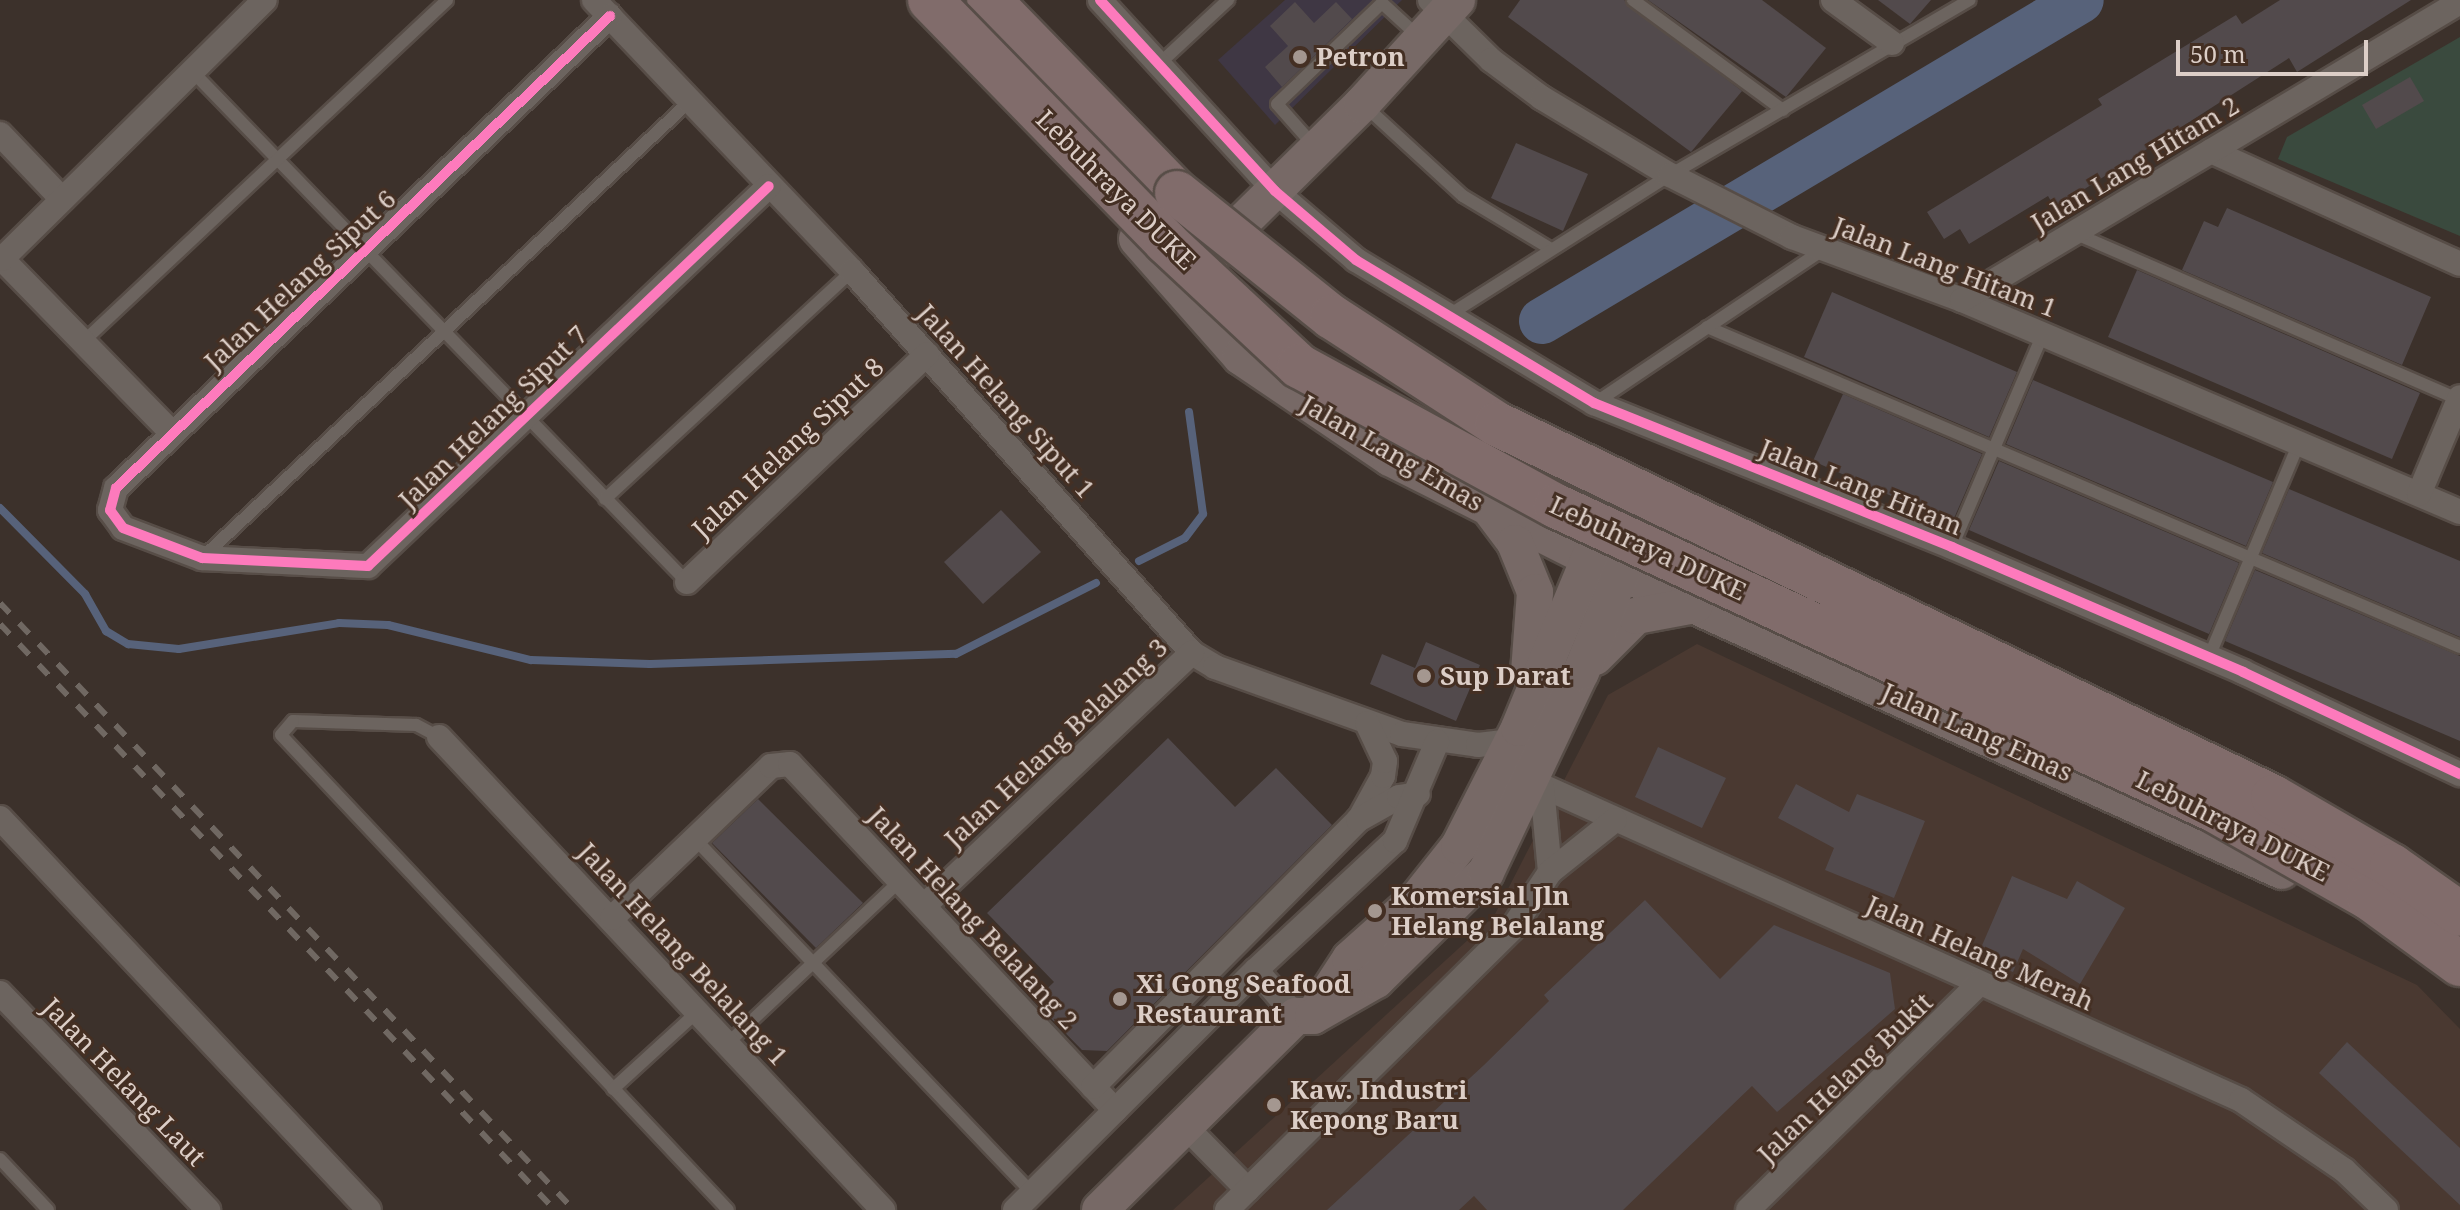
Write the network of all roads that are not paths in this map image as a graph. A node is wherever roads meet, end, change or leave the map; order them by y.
1 (447, 0) edge
2 (910, 0) edge
3 (930, 0) edge
4 (972, 0) edge
5 (989, 0) edge
6 (1100, 0) edge
7 (1228, 0) edge
8 (1633, 0) edge
9 (1833, 0) edge
10 (1970, 0) edge
11 (2460, 2) edge
12 (252, 4) edge
13 (602, 8) edge
14 (1439, 14) edge
15 (1892, 43) junction
16 (1158, 65) junction
17 (191, 70) junction
18 (689, 102) junction
19 (1362, 104) junction
20 (1783, 110) junction
21 (0, 134) edge
22 (1317, 149) junction
23 (2211, 151) junction
24 (279, 162) junction
25 (1679, 179) junction
26 (769, 186) junction
27 (1275, 191) junction
28 (62, 199) junction
29 (2074, 233) junction
30 (1215, 249) junction
31 (1551, 249) junction
32 (364, 250) junction
33 (1821, 251) junction
34 (2460, 264) edge
35 (852, 271) junction
36 (1962, 300) junction
37 (1449, 315) junction
38 (1707, 327) junction
39 (446, 331) junction
40 (2043, 334) junction
41 (84, 341) junction
42 (927, 354) junction
43 (2459, 399) edge
44 (1594, 403) junction
45 (527, 415) junction
46 (1334, 420) junction
47 (171, 432) junction
48 (2299, 443) junction
49 (1994, 449) junction
50 (2419, 494) junction
51 (605, 499) junction
52 (1628, 510) junction
53 (1492, 512) junction
54 (2460, 512) edge
55 (1952, 547) junction
56 (202, 558) junction
57 (2251, 558) junction
58 (1605, 565) junction
59 (687, 582) joint
60 (1695, 605) junction
61 (2460, 647) edge
62 (1192, 653) junction
63 (2209, 657) junction
64 (1581, 672) junction
65 (1367, 723) junction
66 (1514, 735) junction
67 (439, 737) joint
68 (1437, 742) junction
69 (2460, 774) edge
70 (1537, 784) junction
71 (1418, 794) junction
72 (0, 818) edge
73 (1358, 820) junction
74 (1615, 820) junction
75 (695, 839) junction
76 (1550, 872) junction
77 (900, 881) junction
78 (2460, 899) edge
79 (924, 906) junction
80 (2460, 914) edge
81 (612, 918) junction
82 (813, 963) junction
83 (2460, 964) edge
84 (1256, 970) junction
85 (2460, 983) edge
86 (1979, 984) junction
87 (0, 993) edge
88 (698, 1011) junction
89 (1305, 1016) junction
90 (728, 1043) junction
91 (1093, 1087) junction
92 (613, 1089) junction
93 (1115, 1110) junction
94 (1186, 1127) junction
95 (0, 1159) edge
96 (1248, 1190) junction
97 (1023, 1202) edge
98 (198, 1206) edge
99 (48, 1210) edge
100 (369, 1210) edge
101 (728, 1210) edge
102 (883, 1210) edge
103 (1100, 1210) edge
104 (1227, 1210) edge
105 (1748, 1210) edge
106 (2386, 1210) edge

1 - 24 lane
2 - 46 main road, Jalan Lang Emas
3 - 83 highway, Lebuhraya DUKE, bridge
4 - 30 main road
5 - 80 highway, Lebuhraya DUKE, bridge
6 - 16 street, Jalan Lang Hitam
7 - 16 lane
8 - 20 lane
9 - 15 street
10 - 15 lane
11 - 23 street, Jalan Lang Hitam 2
12 - 17 street
13 - 18 street, Jalan Helang Siput 1
13 - 32 street, Jalan Helang Siput 6
14 - 19 main road
14 - 22 lane
14 - 25 street, Jalan Lang Hitam 1
15 - 20 lane
16 - 27 street, Jalan Lang Hitam
17 - 24 lane
17 - 28 street
18 - 26 street, Jalan Helang Siput 1
18 - 39 lane
19 - 22 main road
19 - 31 lane
20 - 25 lane
21 - 28 street
22 - 27 main road
23 - 29 street, Jalan Lang Hitam 2
23 - 34 street
24 - 32 lane
24 - 41 lane
25 - 31 lane
25 - 33 street, Jalan Lang Hitam 1
26 - 35 street, Jalan Helang Siput 1
26 - 45 street, Jalan Helang Siput 7
27 - 30 main road
27 - 37 street, Jalan Lang Hitam
28 - 41 street
29 - 36 street, Jalan Lang Hitam 2
29 - 43 lane
30 - 46 main road
30 - 52 main road
31 - 37 lane
32 - 39 lane
32 - 47 street, Jalan Helang Siput 6
33 - 36 street, Jalan Lang Hitam 1
33 - 38 lane
35 - 42 street, Jalan Helang Siput 1
35 - 51 lane
36 - 40 street, Jalan Lang Hitam 1
37 - 44 street, Jalan Lang Hitam
38 - 44 lane
38 - 49 lane
39 - 45 lane
39 - 56 lane
40 - 48 street, Jalan Lang Hitam 1
40 - 49 lane
41 - 47 street
42 - 59 street, Jalan Helang Siput 8
42 - 62 street, Jalan Helang Siput 1
43 - 50 street
44 - 55 street, Jalan Lang Hitam
45 - 51 lane
45 - 56 street, Jalan Helang Siput 7
46 - 53 main road, Jalan Lang Emas
47 - 56 street, Jalan Helang Siput 6
48 - 50 street, Jalan Lang Hitam 1
48 - 57 lane
49 - 55 lane
49 - 57 lane
50 - 54 street, Jalan Lang Hitam 1
51 - 59 lane
52 - 58 main road
52 - 78 main road
53 - 58 main road, Jalan Lang Emas
53 - 66 main road
55 - 63 street, Jalan Lang Hitam
57 - 61 lane
57 - 63 lane
58 - 60 main road, Jalan Lang Emas
58 - 64 main road
58 - 66 main road
60 - 64 main road
60 - 85 main road, Jalan Lang Emas
62 - 65 street, Jalan Helang Siput 1
62 - 79 street, Jalan Helang Belalang 3
63 - 69 street, Jalan Lang Hitam
64 - 70 main road
65 - 68 street, Jalan Helang Siput 1
65 - 73 street
66 - 68 street, Jalan Helang Siput 1
66 - 89 main road
67 - 81 street, Jalan Helang Belalang 1
67 - 92 lane
68 - 71 street
70 - 74 street, Jalan Helang Merah
70 - 76 street
70 - 89 main road
71 - 73 street
71 - 84 street
72 - 100 street
73 - 91 street
74 - 76 street
74 - 86 street, Jalan Helang Merah
75 - 77 street, Jalan Helang Belalang 2
75 - 81 street
75 - 82 lane
76 - 96 street
77 - 79 street, Jalan Helang Belalang 2
77 - 82 lane
79 - 91 street, Jalan Helang Belalang 2
81 - 88 street, Jalan Helang Belalang 1
82 - 90 lane
82 - 97 lane
84 - 89 street
84 - 93 street
86 - 105 street, Jalan Helang Bukit
86 - 106 street, Jalan Helang Merah
87 - 98 street, Jalan Helang Laut
88 - 90 street, Jalan Helang Belalang 1
88 - 92 lane
89 - 94 main road
90 - 102 street, Jalan Helang Belalang 1
91 - 93 street, Jalan Helang Belalang 2
92 - 101 lane
93 - 97 street
94 - 96 street
94 - 103 main road
95 - 99 lane
96 - 104 street

